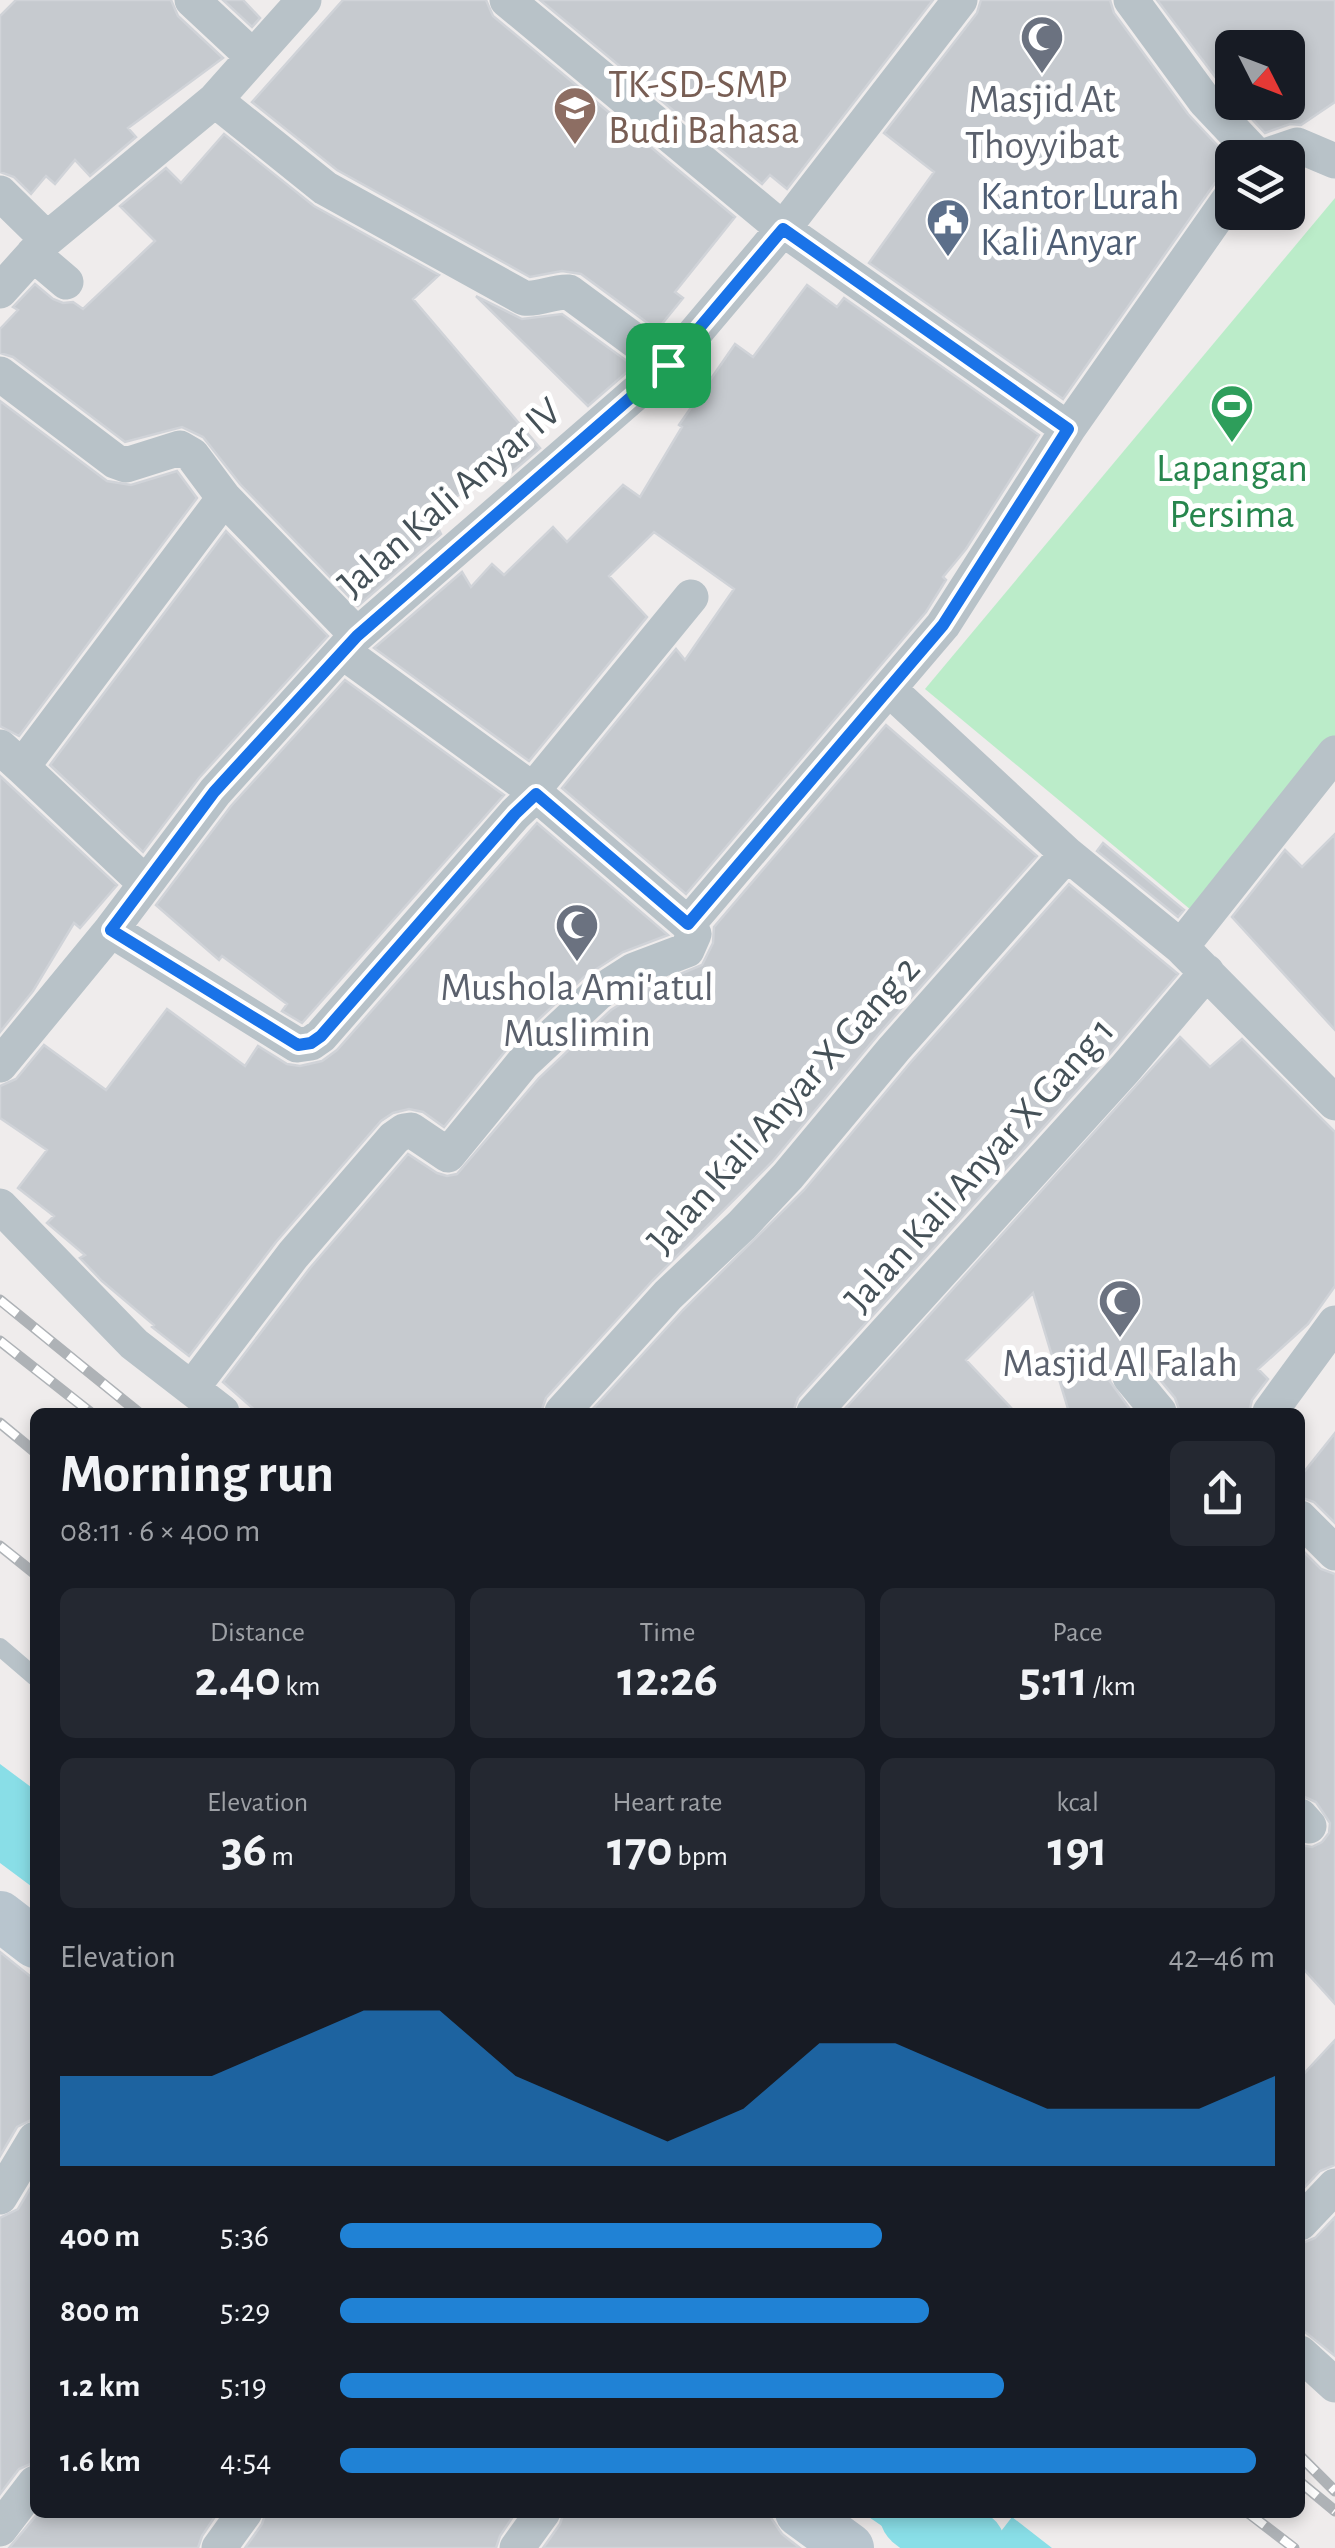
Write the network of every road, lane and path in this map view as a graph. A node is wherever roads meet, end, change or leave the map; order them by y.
1 (192, 0) edge
2 (304, 0) edge
3 (507, 0) edge
4 (960, 0) edge
5 (1131, 0) edge
6 (252, 56) junction
7 (215, 100) junction
8 (1242, 140) edge
9 (1305, 148) edge
10 (1335, 161) edge
11 (0, 193) edge
12 (1215, 219) edge
13 (783, 229) junction
14 (40, 246) junction
15 (66, 282) dead end
16 (0, 291) edge
17 (668, 365) junction
18 (0, 374) edge
19 (1068, 429) junction
20 (224, 498) junction
21 (691, 597) dead end
22 (350, 644) junction
23 (890, 690) junction
24 (1335, 753) edge
25 (11, 757) edge
26 (534, 792) junction
27 (1067, 854) junction
28 (145, 883) junction
29 (688, 924) junction
30 (111, 930) junction
31 (1182, 947) junction
32 (1206, 972) junction
33 (0, 1065) edge
34 (1335, 1103) edge
35 (0, 1206) edge
36 (1335, 1323) edge
37 (1130, 1378) dead end
38 (192, 1388) junction
39 (217, 1408) edge
40 (566, 1408) edge
41 (818, 1408) edge
42 (1156, 1408) edge
43 (1273, 1408) edge
44 (1305, 1523) edge
45 (1335, 1553) edge
46 (0, 1647) edge
47 (30, 1673) edge
48 (30, 2148) edge
49 (1335, 2186) edge
50 (0, 2197) edge
51 (1305, 2218) edge
52 (1305, 2358) edge
53 (1335, 2386) edge
54 (30, 2490) edge
55 (241, 2518) edge
56 (539, 2518) edge
57 (808, 2518) edge
58 (0, 2530) edge
59 (219, 2548) edge
60 (517, 2548) edge
61 (849, 2548) edge

1 - 6 street
2 - 6 street
3 - 13 street
4 - 13 street, Jalan Kali Anyar IV
5 - 8 street
6 - 7 street
7 - 14 street
7 - 17 street
9 - 10 street
11 - 14 street
12 - 19 street
13 - 17 street, Jalan Kali Anyar IV
13 - 19 street
14 - 15 street
14 - 16 street
17 - 22 street, Jalan Kali Anyar IV
18 - 20 street
19 - 23 street
20 - 22 street
20 - 25 street
21 - 26 street
22 - 26 street
22 - 28 street, Jalan Kali Anyar IV
23 - 27 street
23 - 29 street
24 - 31 street
25 - 28 street
26 - 29 street
26 - 30 street
27 - 31 street
27 - 40 street, Jalan Kali Anyar X Gang 2
28 - 30 street, Jalan Kali Anyar IV
29 - 38 street
30 - 33 street, Jalan Kali Anyar IV
31 - 32 street
32 - 34 street
32 - 41 street, Jalan Kali Anyar X Gang 1
35 - 38 street
36 - 43 street
37 - 42 street
38 - 39 street
44 - 45 street
46 - 47 lane
48 - 50 street
49 - 51 street
52 - 53 street
54 - 58 street
55 - 59 street
56 - 60 street
57 - 61 street

